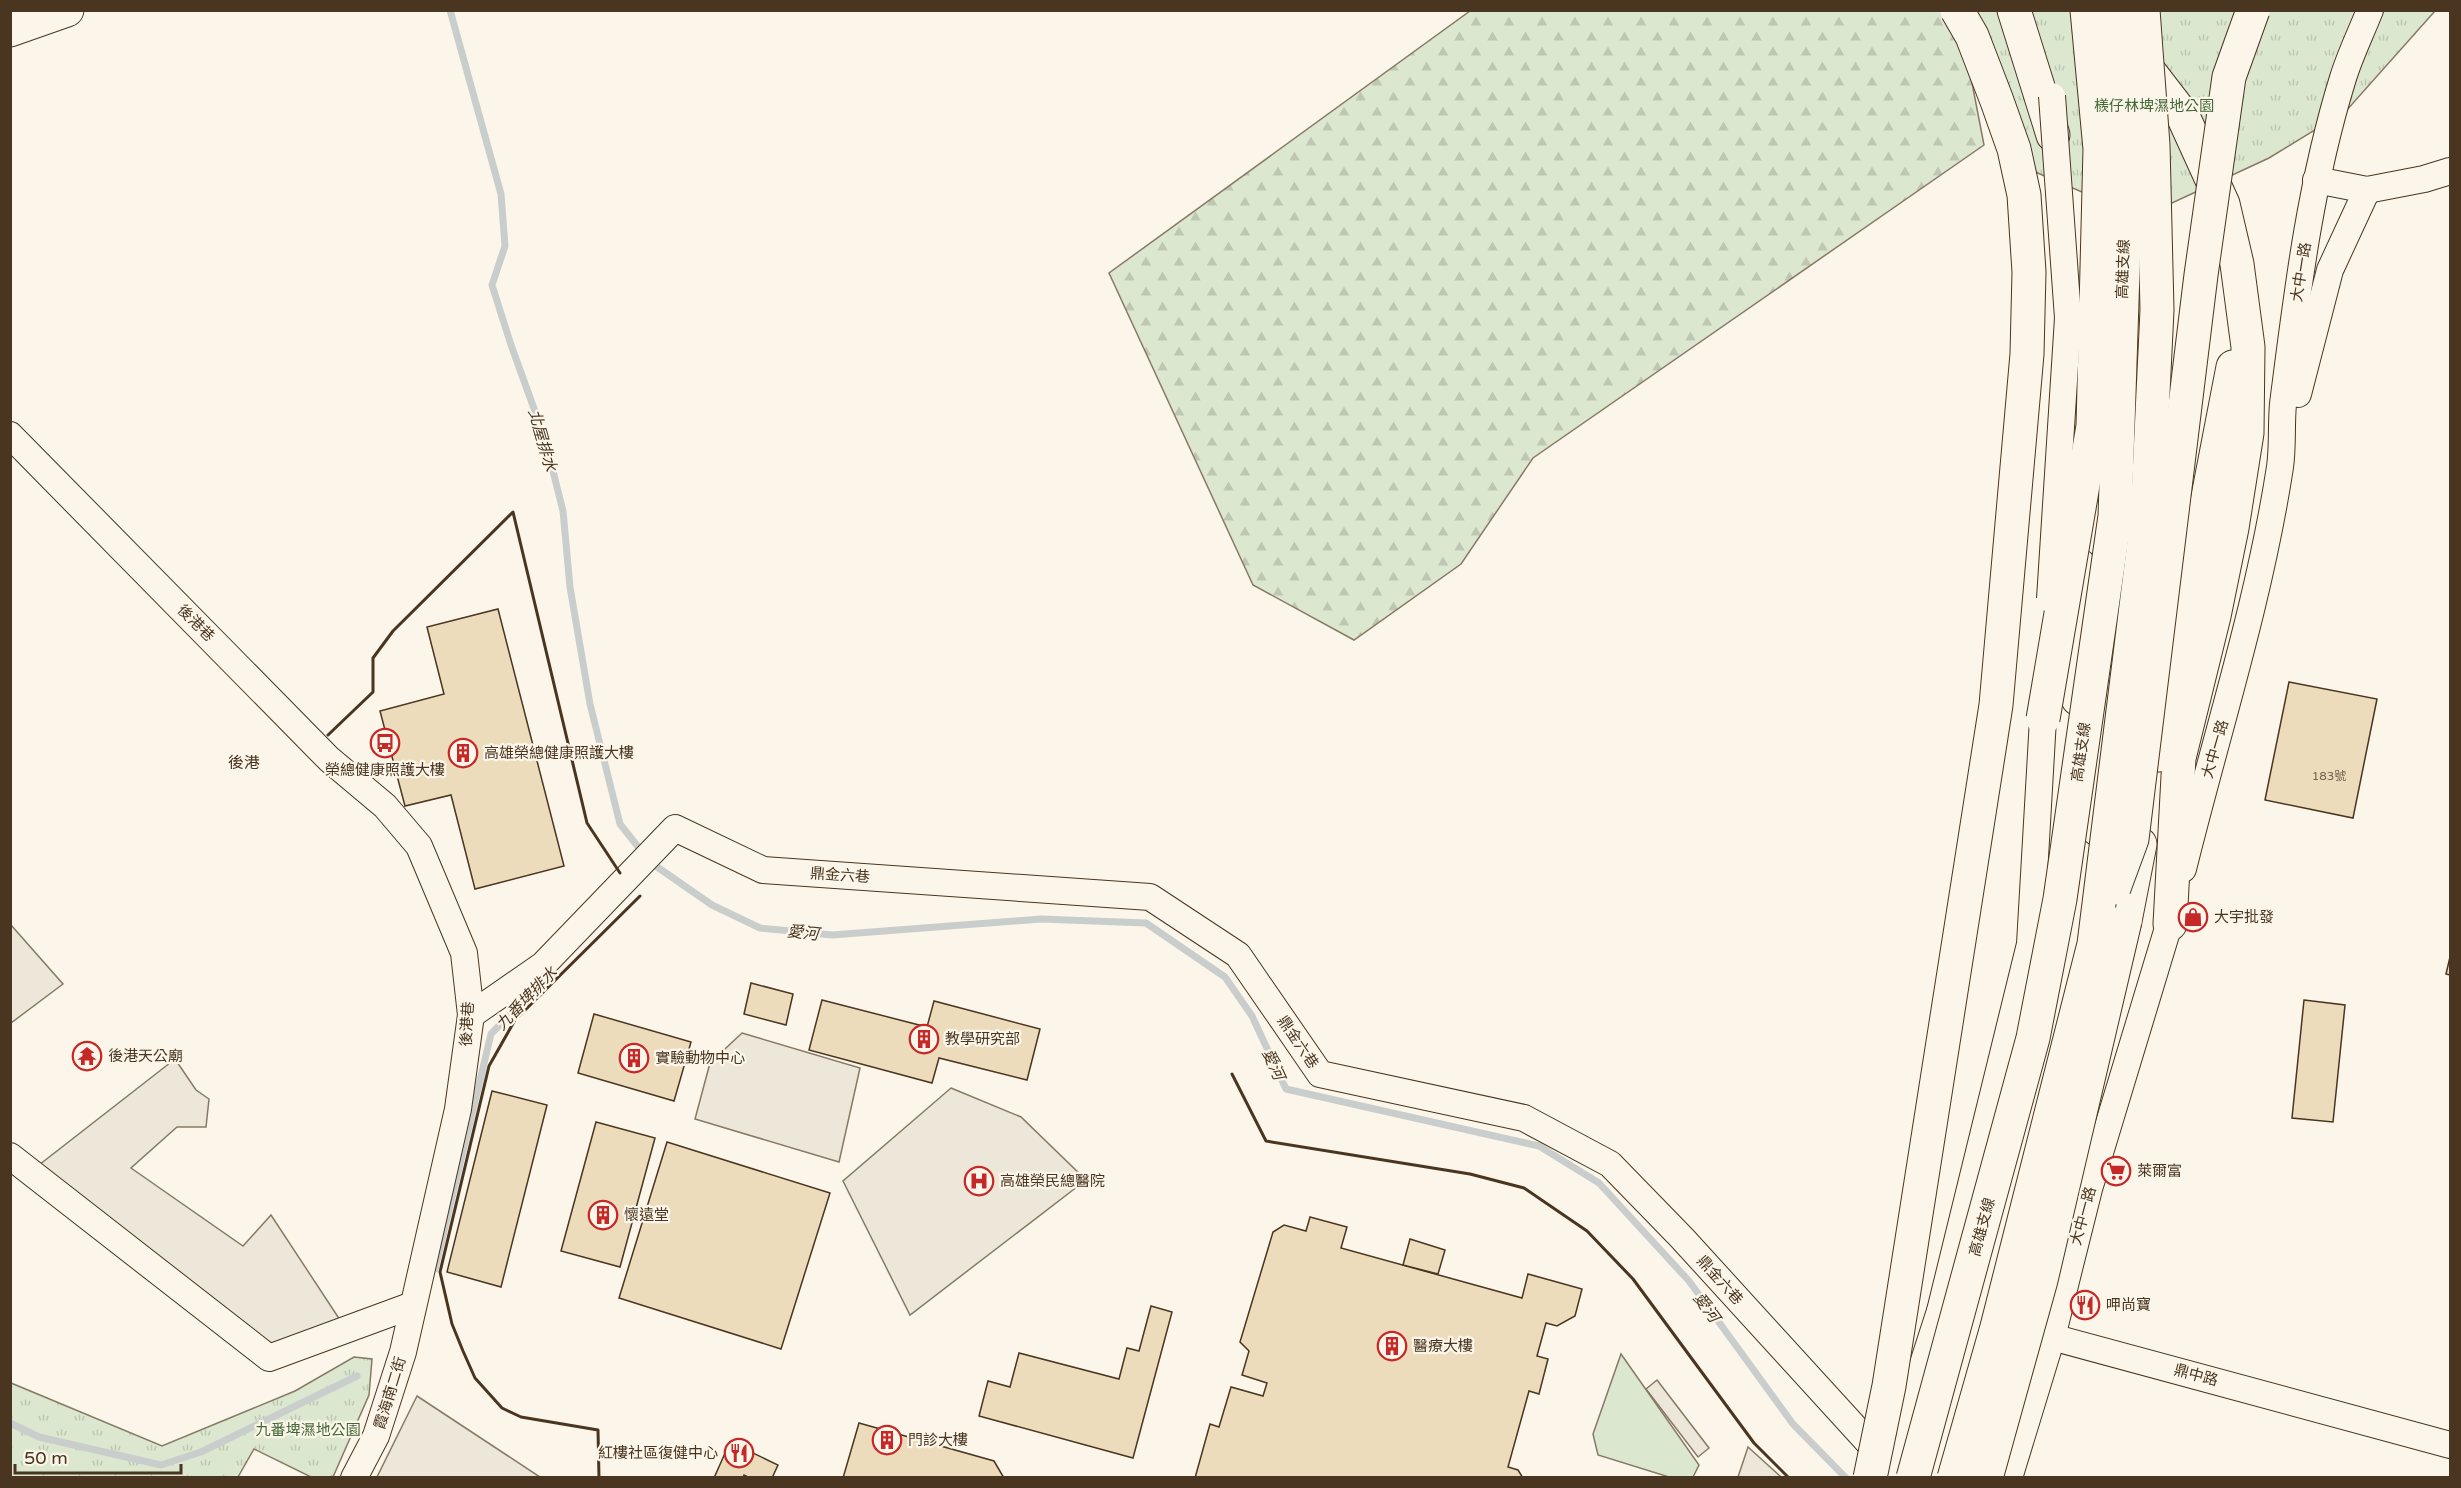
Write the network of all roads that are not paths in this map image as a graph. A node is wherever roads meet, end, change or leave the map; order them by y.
1 (67, 10) edge
2 (1958, 10) edge
3 (2014, 10) edge
4 (2024, 10) edge
5 (2087, 10) edge
6 (2100, 10) edge
7 (2112, 10) edge
8 (2144, 10) edge
9 (2253, 10) edge
10 (2370, 10) edge
11 (10, 30) edge
12 (2451, 171) edge
13 (2316, 180) junction
14 (2367, 190) junction
15 (2237, 264) junction
16 (10, 435) edge
17 (2280, 465) junction
18 (2043, 719) junction
19 (2170, 924) junction
20 (2094, 944) junction
21 (471, 1015) junction
22 (10, 1156) edge
23 (413, 1305) junction
24 (1981, 1305) junction
25 (1940, 1311) junction
26 (2052, 1337) junction
27 (2451, 1445) edge
28 (1890, 1473) edge
29 (354, 1478) edge
30 (1930, 1478) edge
31 (1954, 1478) edge
32 (1986, 1478) edge
33 (2009, 1478) edge

1 - 11 highway
2 - 28 highway, bridge
3 - 24 highway
4 - 18 street, bridge
5 - 18 highway, bridge
6 - 15 highway
7 - 28 highway, 高雄支線, bridge
8 - 20 highway, 高雄支線, bridge
9 - 20 highway, bridge
10 - 13 street, 大中一路
12 - 14 street
13 - 14 street
13 - 17 street, 大中一路
14 - 17 street
15 - 19 highway
15 - 32 highway, bridge
16 - 21 street, 後港巷
17 - 19 street, 大中一路
18 - 25 street
19 - 26 street, 大中一路
20 - 31 highway, 高雄支線, bridge
21 - 23 street, 後港巷
21 - 28 street, 鼎金六巷
22 - 23 street
23 - 29 street, 霞海南二街
24 - 25 street, 鼎中路
24 - 26 street, 鼎中路
24 - 30 street
25 - 28 street
26 - 27 street, 鼎中路
26 - 33 street, 大中一路

